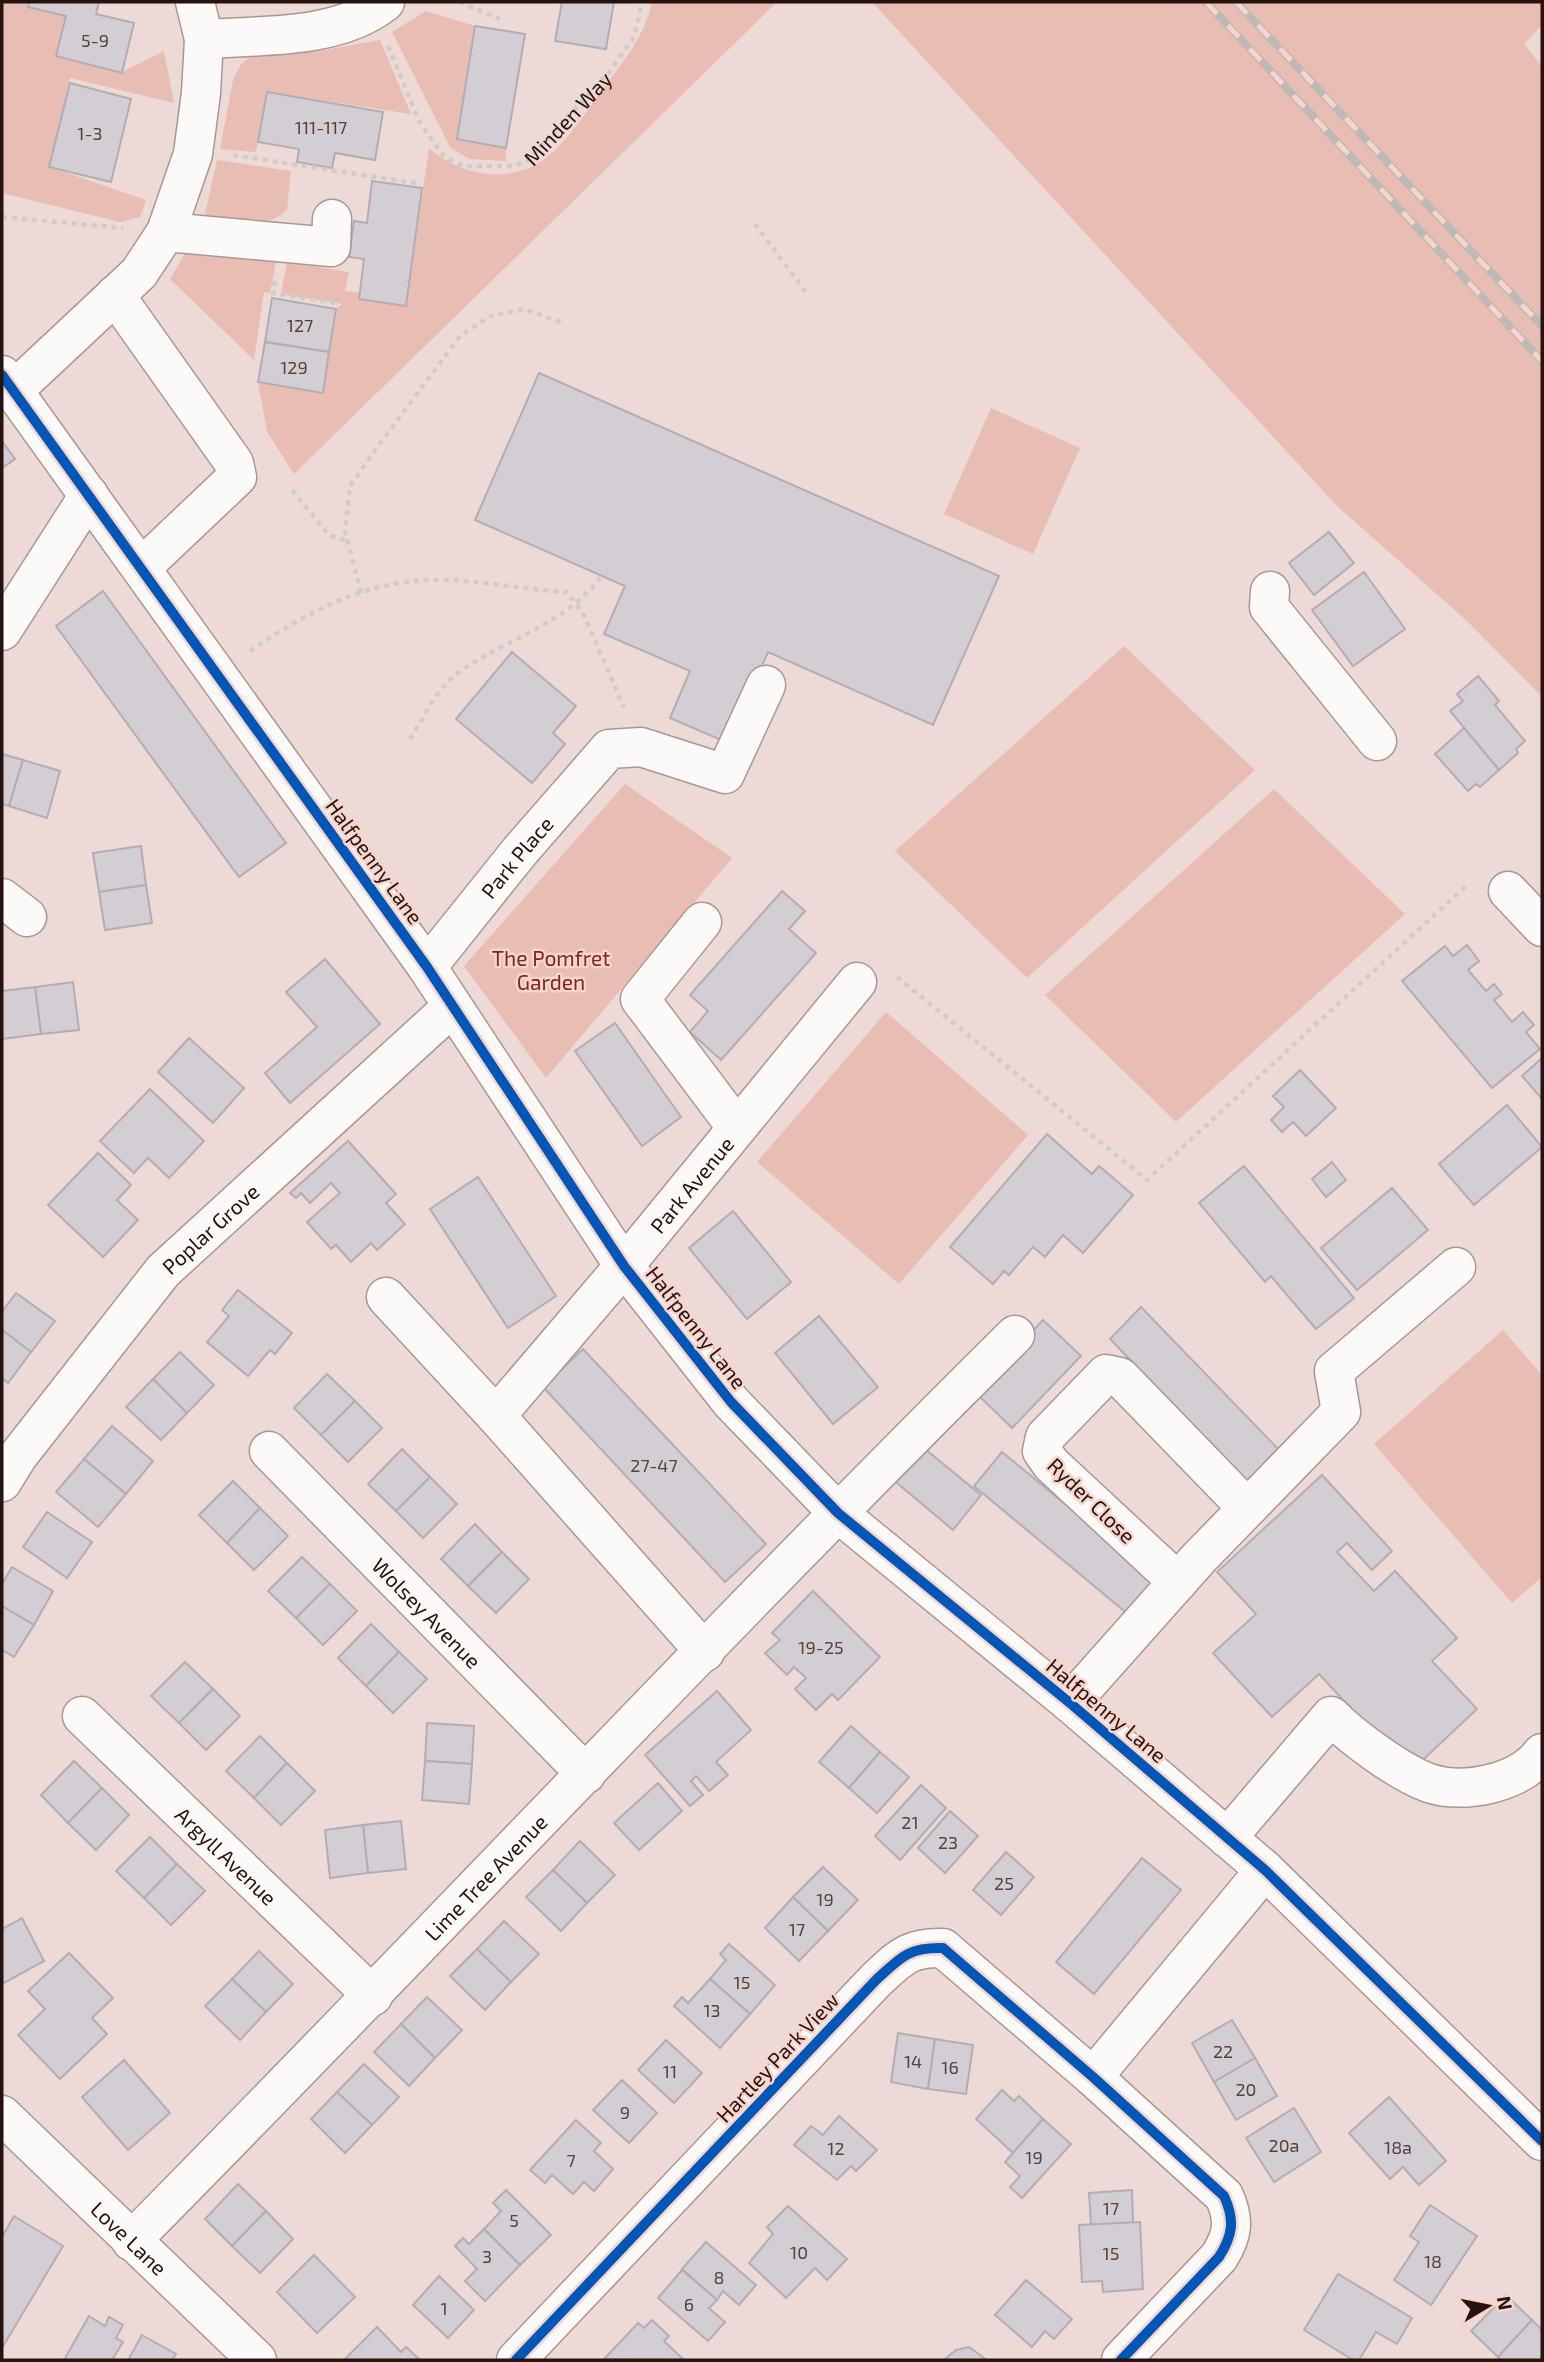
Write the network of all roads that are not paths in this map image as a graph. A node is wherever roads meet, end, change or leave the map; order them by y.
1 (195, 2) edge
2 (378, 6) edge
3 (204, 39) junction
4 (332, 219) dead end
5 (166, 232) junction
6 (115, 295) junction
7 (7, 383) edge
8 (89, 495) junction
9 (142, 568) junction
10 (1270, 591) dead end
11 (2, 631) edge
12 (766, 685) dead end
13 (1377, 741) dead end
14 (1508, 891) road end
15 (702, 922) dead end
16 (1542, 927) edge
17 (427, 967) junction
18 (857, 982) road end
19 (452, 1007) junction
20 (737, 1128) junction
21 (624, 1266) junction
22 (1456, 1267) dead end
23 (386, 1297) dead end
24 (1015, 1335) dead end
25 (496, 1416) junction
26 (269, 1451) dead end
27 (2, 1482) edge
28 (1247, 1508) junction
29 (838, 1513) junction
30 (1178, 1582) junction
31 (705, 1652) junction
32 (1070, 1703) junction
33 (82, 1716) dead end
34 (1542, 1753) edge
35 (586, 1774) junction
36 (1227, 1838) junction
37 (1265, 1870) junction
38 (373, 1996) junction
39 (1093, 2077) junction
40 (2, 2119) edge
41 (1542, 2141) edge
42 (131, 2241) junction
43 (257, 2360) edge
44 (516, 2360) edge
45 (1121, 2360) edge

1 - 3 street
2 - 3 street
3 - 5 street
4 - 5 street
5 - 6 street
6 - 7 street
6 - 9 street
7 - 8 street, Halfpenny Lane
8 - 9 street, Halfpenny Lane
8 - 11 street
9 - 17 street, Halfpenny Lane
10 - 13 street
12 - 17 street, Park Place
14 - 16 street
15 - 20 street
17 - 19 street, Halfpenny Lane
18 - 20 street, Park Avenue
19 - 21 street, Halfpenny Lane
19 - 27 street, Poplar Grove
20 - 21 street, Park Avenue
21 - 25 street, Park Avenue
21 - 29 street, Halfpenny Lane
22 - 28 street
23 - 25 street
24 - 29 street, Lime Tree Avenue
25 - 31 street
26 - 35 street, Wolsey Avenue
28 - 30 street
28 - 30 street, Ryder Close
29 - 31 street, Lime Tree Avenue
29 - 32 street, Halfpenny Lane
30 - 32 street
31 - 35 street, Lime Tree Avenue
32 - 36 street, Halfpenny Lane
33 - 38 street, Argyll Avenue
34 - 36 street
35 - 38 street, Lime Tree Avenue
36 - 37 street, Halfpenny Lane
37 - 39 street
37 - 41 street, Halfpenny Lane
38 - 42 street, Lime Tree Avenue
39 - 44 street, Hartley Park View
39 - 45 street, Hartley Park View
40 - 42 street, Love Lane
42 - 43 street, Love Lane

